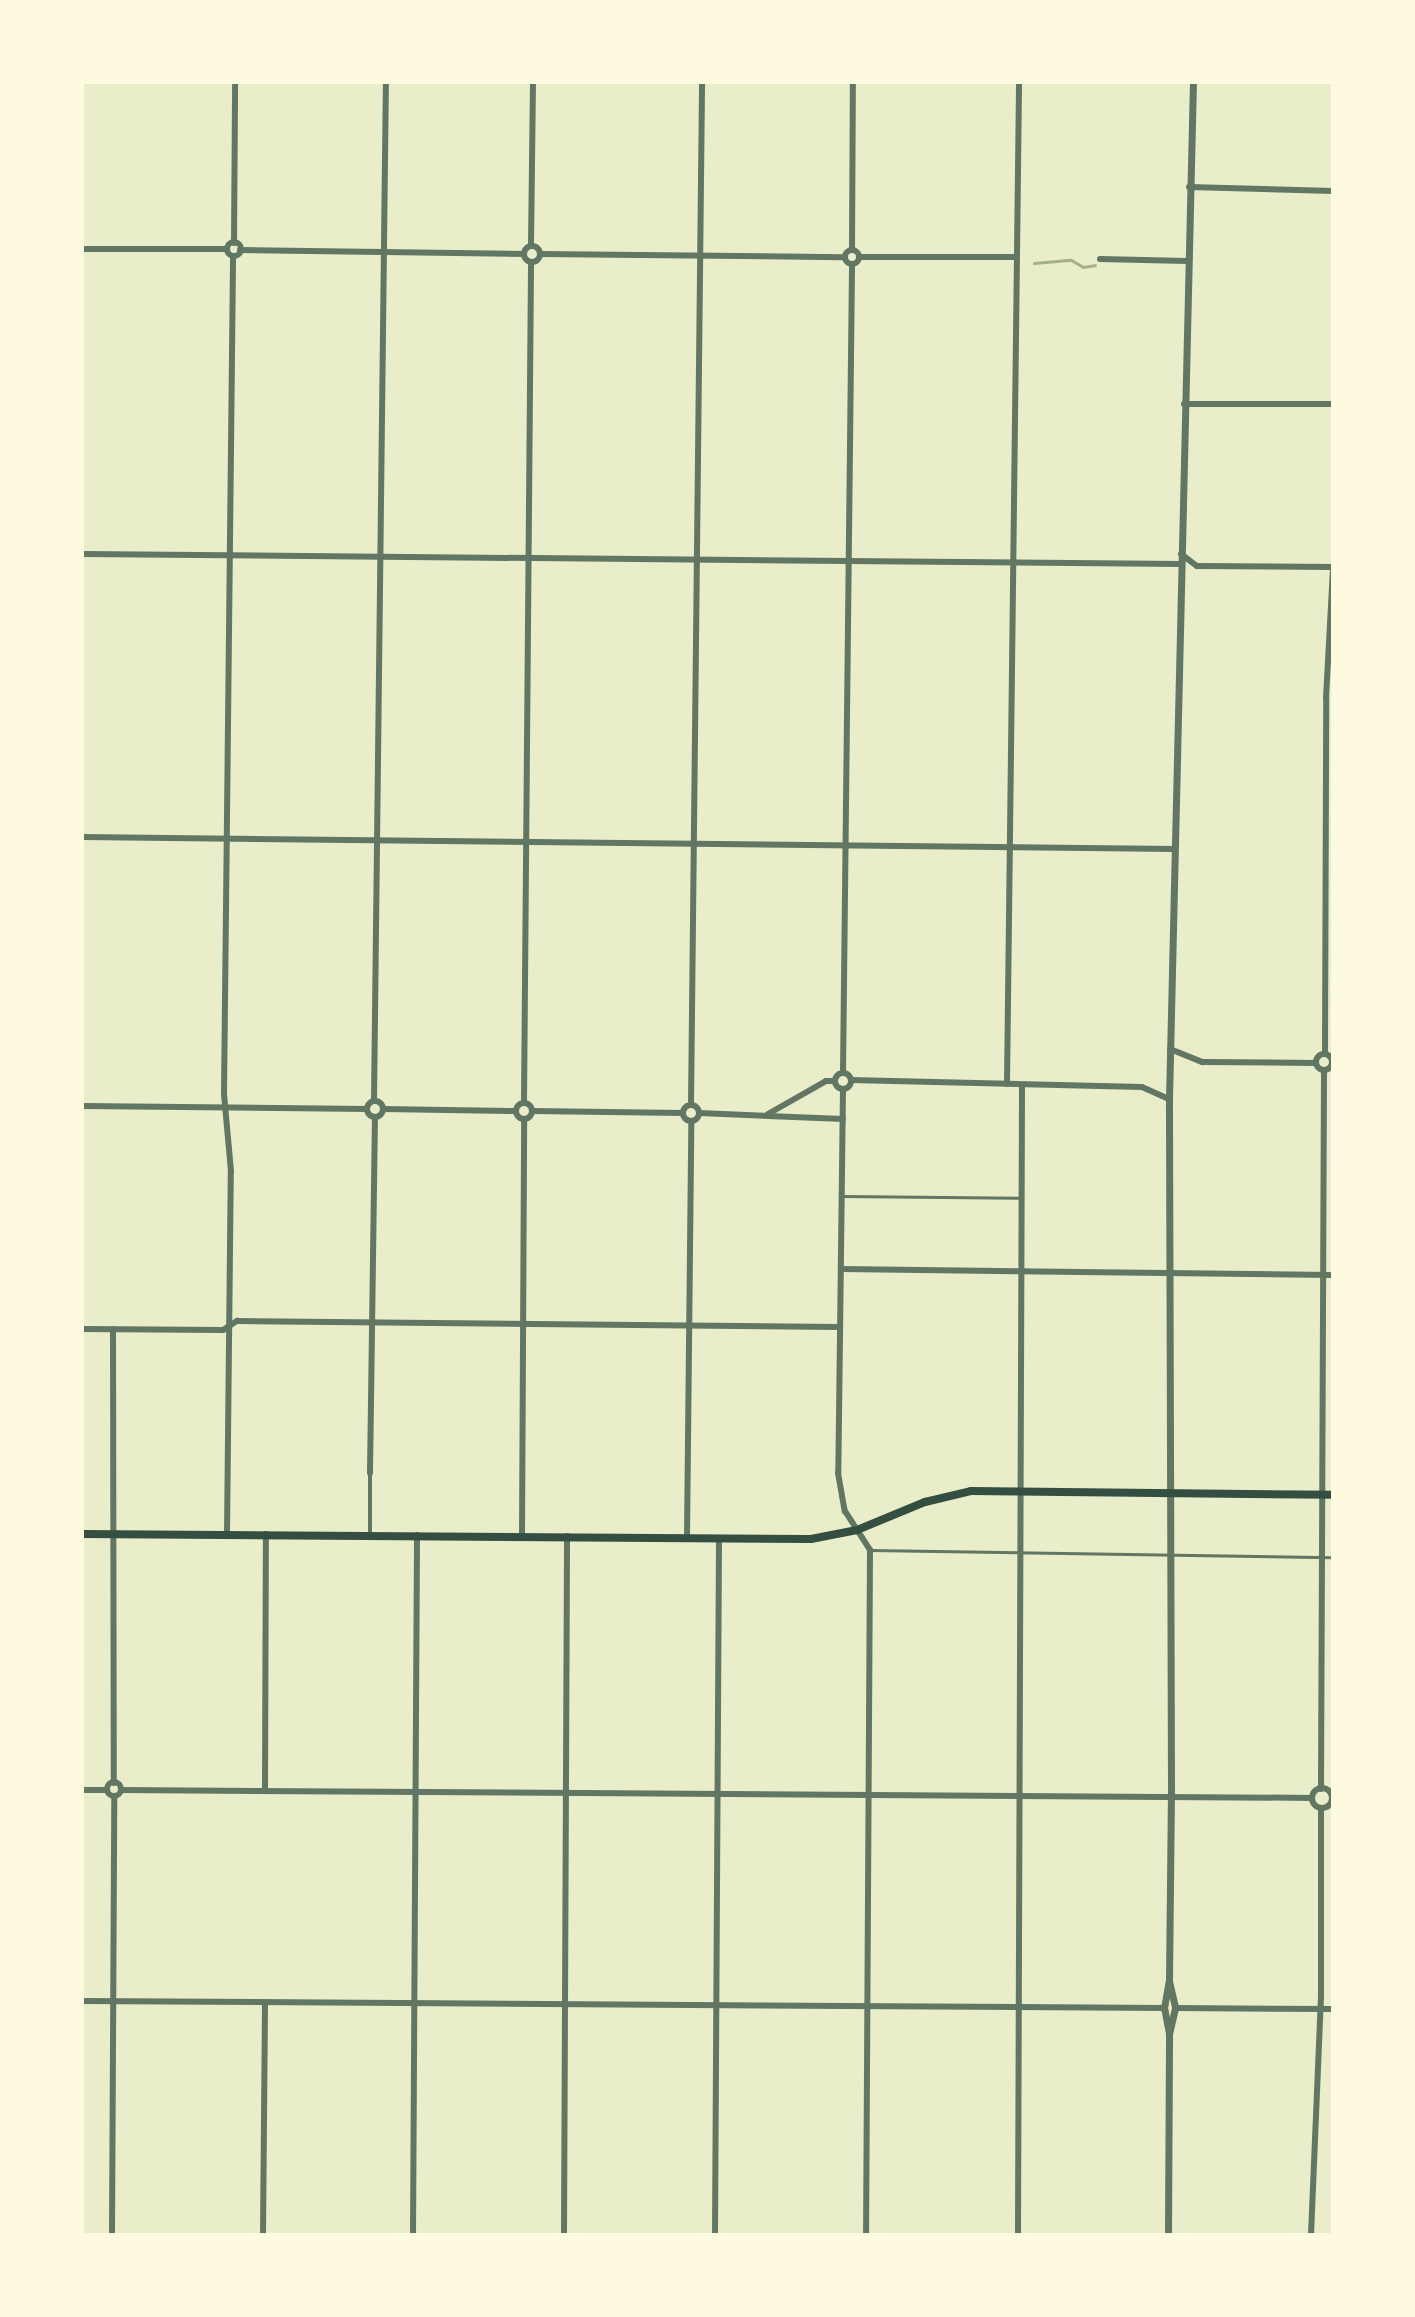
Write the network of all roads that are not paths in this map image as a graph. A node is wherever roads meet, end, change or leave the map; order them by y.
1 (235, 82) edge
2 (386, 82) edge
3 (533, 82) edge
4 (702, 82) edge
5 (853, 82) edge
6 (1019, 82) edge
7 (1193, 82) edge
8 (1189, 187) junction
9 (1333, 191) edge
10 (234, 243) junction
11 (531, 245) junction
12 (82, 249) edge
13 (227, 249) junction
14 (852, 249) junction
15 (240, 250) junction
16 (384, 252) junction
17 (524, 254) junction
18 (540, 254) junction
19 (233, 256) junction
20 (701, 256) junction
21 (845, 257) junction
22 (860, 257) junction
23 (1015, 257) junction
24 (1100, 259) dead end
25 (1187, 261) junction
26 (531, 262) junction
27 (852, 264) junction
28 (1184, 404) junction
29 (1333, 404) edge
30 (82, 554) edge
31 (1181, 554) junction
32 (230, 555) junction
33 (381, 556) junction
34 (528, 558) junction
35 (697, 560) junction
36 (848, 563) junction
37 (1013, 564) junction
38 (1181, 564) junction
39 (1197, 566) junction
40 (1333, 568) edge
41 (1181, 577) junction
42 (82, 837) edge
43 (226, 838) junction
44 (377, 840) junction
45 (525, 842) junction
46 (695, 844) junction
47 (846, 845) junction
48 (1011, 848) junction
49 (1175, 849) junction
50 (1329, 851) edge
51 (1170, 1049) junction
52 (1325, 1054) junction
53 (1316, 1063) junction
54 (1333, 1063) edge
55 (1324, 1070) junction
56 (843, 1073) junction
57 (851, 1080) junction
58 (835, 1081) junction
59 (1007, 1084) junction
60 (1022, 1085) junction
61 (843, 1089) junction
62 (1169, 1099) junction
63 (374, 1101) junction
64 (524, 1103) junction
65 (691, 1105) junction
66 (82, 1106) edge
67 (227, 1108) junction
68 (367, 1109) junction
69 (383, 1109) junction
70 (516, 1111) junction
71 (532, 1111) junction
72 (683, 1113) junction
73 (699, 1113) junction
74 (766, 1114) junction
75 (375, 1117) junction
76 (524, 1119) junction
77 (843, 1119) junction
78 (691, 1122) junction
79 (842, 1196) junction
80 (1021, 1198) junction
81 (841, 1269) junction
82 (1020, 1271) junction
83 (1168, 1273) junction
84 (1322, 1275) junction
85 (1333, 1275) edge
86 (372, 1323) junction
87 (524, 1324) junction
88 (230, 1325) junction
89 (689, 1326) junction
90 (840, 1327) junction
91 (82, 1329) edge
92 (113, 1329) junction
93 (370, 1473) joint
94 (1018, 1490) junction
95 (1168, 1493) junction
96 (1320, 1495) junction
97 (1333, 1495) edge
98 (857, 1530) junction
99 (82, 1534) edge
100 (113, 1534) junction
101 (227, 1534) junction
102 (266, 1534) junction
103 (370, 1535) junction
104 (417, 1535) junction
105 (522, 1536) junction
106 (567, 1536) junction
107 (687, 1537) junction
108 (719, 1538) junction
109 (870, 1550) junction
110 (1018, 1550) junction
111 (1170, 1554) junction
112 (1321, 1557) junction
113 (1333, 1557) edge
114 (114, 1783) junction
115 (1321, 1789) junction
116 (82, 1790) edge
117 (107, 1790) junction
118 (121, 1790) junction
119 (265, 1790) junction
120 (416, 1792) junction
121 (567, 1793) junction
122 (717, 1795) junction
123 (114, 1796) junction
124 (870, 1796) junction
125 (1020, 1796) junction
126 (1171, 1797) junction
127 (1312, 1798) junction
128 (1332, 1798) edge
129 (1321, 1808) junction
130 (1169, 1981) junction
131 (82, 2001) edge
132 (114, 2002) junction
133 (265, 2003) junction
134 (415, 2004) junction
135 (566, 2005) junction
136 (717, 2005) junction
137 (868, 2007) junction
138 (1164, 2008) junction
139 (1175, 2008) junction
140 (1020, 2009) junction
141 (1321, 2009) junction
142 (1333, 2009) edge
143 (1169, 2033) junction
144 (112, 2235) edge
145 (263, 2235) edge
146 (413, 2235) edge
147 (564, 2235) edge
148 (715, 2235) edge
149 (866, 2235) edge
150 (1018, 2235) edge
151 (1168, 2235) edge
152 (1311, 2235) edge

1 - 10 street
2 - 16 street
3 - 11 street
4 - 20 street
5 - 14 street
6 - 23 street
7 - 8 street
8 - 9 street
8 - 25 street
10 - 13 street
10 - 15 street
11 - 17 street
11 - 18 street
12 - 13 street
13 - 19 street
14 - 21 street
14 - 22 street
15 - 16 street
15 - 19 street
16 - 17 street
16 - 33 street
17 - 26 street
18 - 20 street
18 - 26 street
19 - 32 street
20 - 21 street
20 - 35 street
21 - 27 street
22 - 23 street
22 - 27 street
23 - 37 street
24 - 25 street
25 - 28 street
26 - 34 street
27 - 36 street
28 - 29 street
28 - 31 street
30 - 32 street
31 - 38 street
31 - 39 street
32 - 33 street
32 - 43 street
33 - 34 street
33 - 44 street
34 - 35 street
34 - 45 street
35 - 36 street
35 - 46 street
36 - 37 street
36 - 47 street
37 - 38 street
37 - 48 street
38 - 41 street
39 - 40 street
39 - 41 street
40 - 50 street
41 - 49 street
42 - 43 street
43 - 44 street
43 - 67 street
44 - 45 street
44 - 63 street
45 - 46 street
45 - 64 street
46 - 47 street
46 - 65 street
47 - 48 street
47 - 56 street
48 - 49 street
48 - 59 street
49 - 51 street
50 - 52 street
51 - 53 street
51 - 62 street
52 - 53 street
52 - 54 street
53 - 55 street
54 - 55 street
55 - 84 street
56 - 57 street
56 - 58 street
57 - 59 street
57 - 61 street
58 - 61 street
58 - 74 street
59 - 60 street
60 - 62 street
60 - 80 street
61 - 77 street
62 - 83 street
63 - 68 street
63 - 69 street
64 - 70 street
64 - 71 street
65 - 72 street
65 - 73 street
66 - 67 street
67 - 68 street
67 - 88 street
68 - 75 street
69 - 70 street
69 - 75 street
70 - 76 street
71 - 72 street
71 - 76 street
72 - 78 street
73 - 74 street
73 - 78 street
74 - 77 street
75 - 86 street
76 - 87 street
77 - 79 street
78 - 89 street
79 - 80 lane
79 - 81 street
80 - 82 street
81 - 82 street
81 - 90 street
82 - 83 street
82 - 94 street
83 - 84 street
83 - 95 street
84 - 85 street
84 - 96 street
86 - 87 street
86 - 88 street
86 - 93 street
87 - 89 street
87 - 105 street
88 - 92 street
88 - 101 street
89 - 90 street
89 - 107 street
90 - 98 street
91 - 92 street
92 - 100 street
93 - 103 street
94 - 95 main road
94 - 98 main road
94 - 110 street
95 - 96 main road
95 - 111 street
96 - 97 main road
96 - 112 street
98 - 108 main road
98 - 109 street
99 - 100 main road
100 - 101 main road
100 - 114 street
101 - 102 main road
102 - 103 main road
102 - 119 street
103 - 104 main road
104 - 105 main road
104 - 120 street
105 - 106 main road
106 - 107 main road
106 - 121 street
107 - 108 main road
108 - 122 street
109 - 110 lane
109 - 124 street
110 - 111 lane
110 - 125 street
111 - 112 lane
111 - 126 street
112 - 113 lane
112 - 115 street
114 - 117 street
114 - 118 street
115 - 127 street
115 - 128 street
116 - 117 street
117 - 123 street
118 - 119 street
118 - 123 street
119 - 120 street
120 - 121 street
120 - 134 street
121 - 122 street
121 - 135 street
122 - 124 street
122 - 136 street
123 - 132 street
124 - 125 street
124 - 137 street
125 - 126 street
125 - 140 street
126 - 127 street
126 - 130 street
127 - 129 street
128 - 129 street
129 - 141 street
130 - 138 street
130 - 139 street
131 - 132 street
132 - 133 street
132 - 144 street
133 - 134 street
133 - 145 street
134 - 135 street
134 - 146 street
135 - 136 street
135 - 147 street
136 - 137 street
136 - 148 street
137 - 140 street
137 - 149 street
138 - 140 street
138 - 143 street
139 - 141 street
139 - 143 street
140 - 150 street
141 - 142 street
141 - 152 street
143 - 151 street

